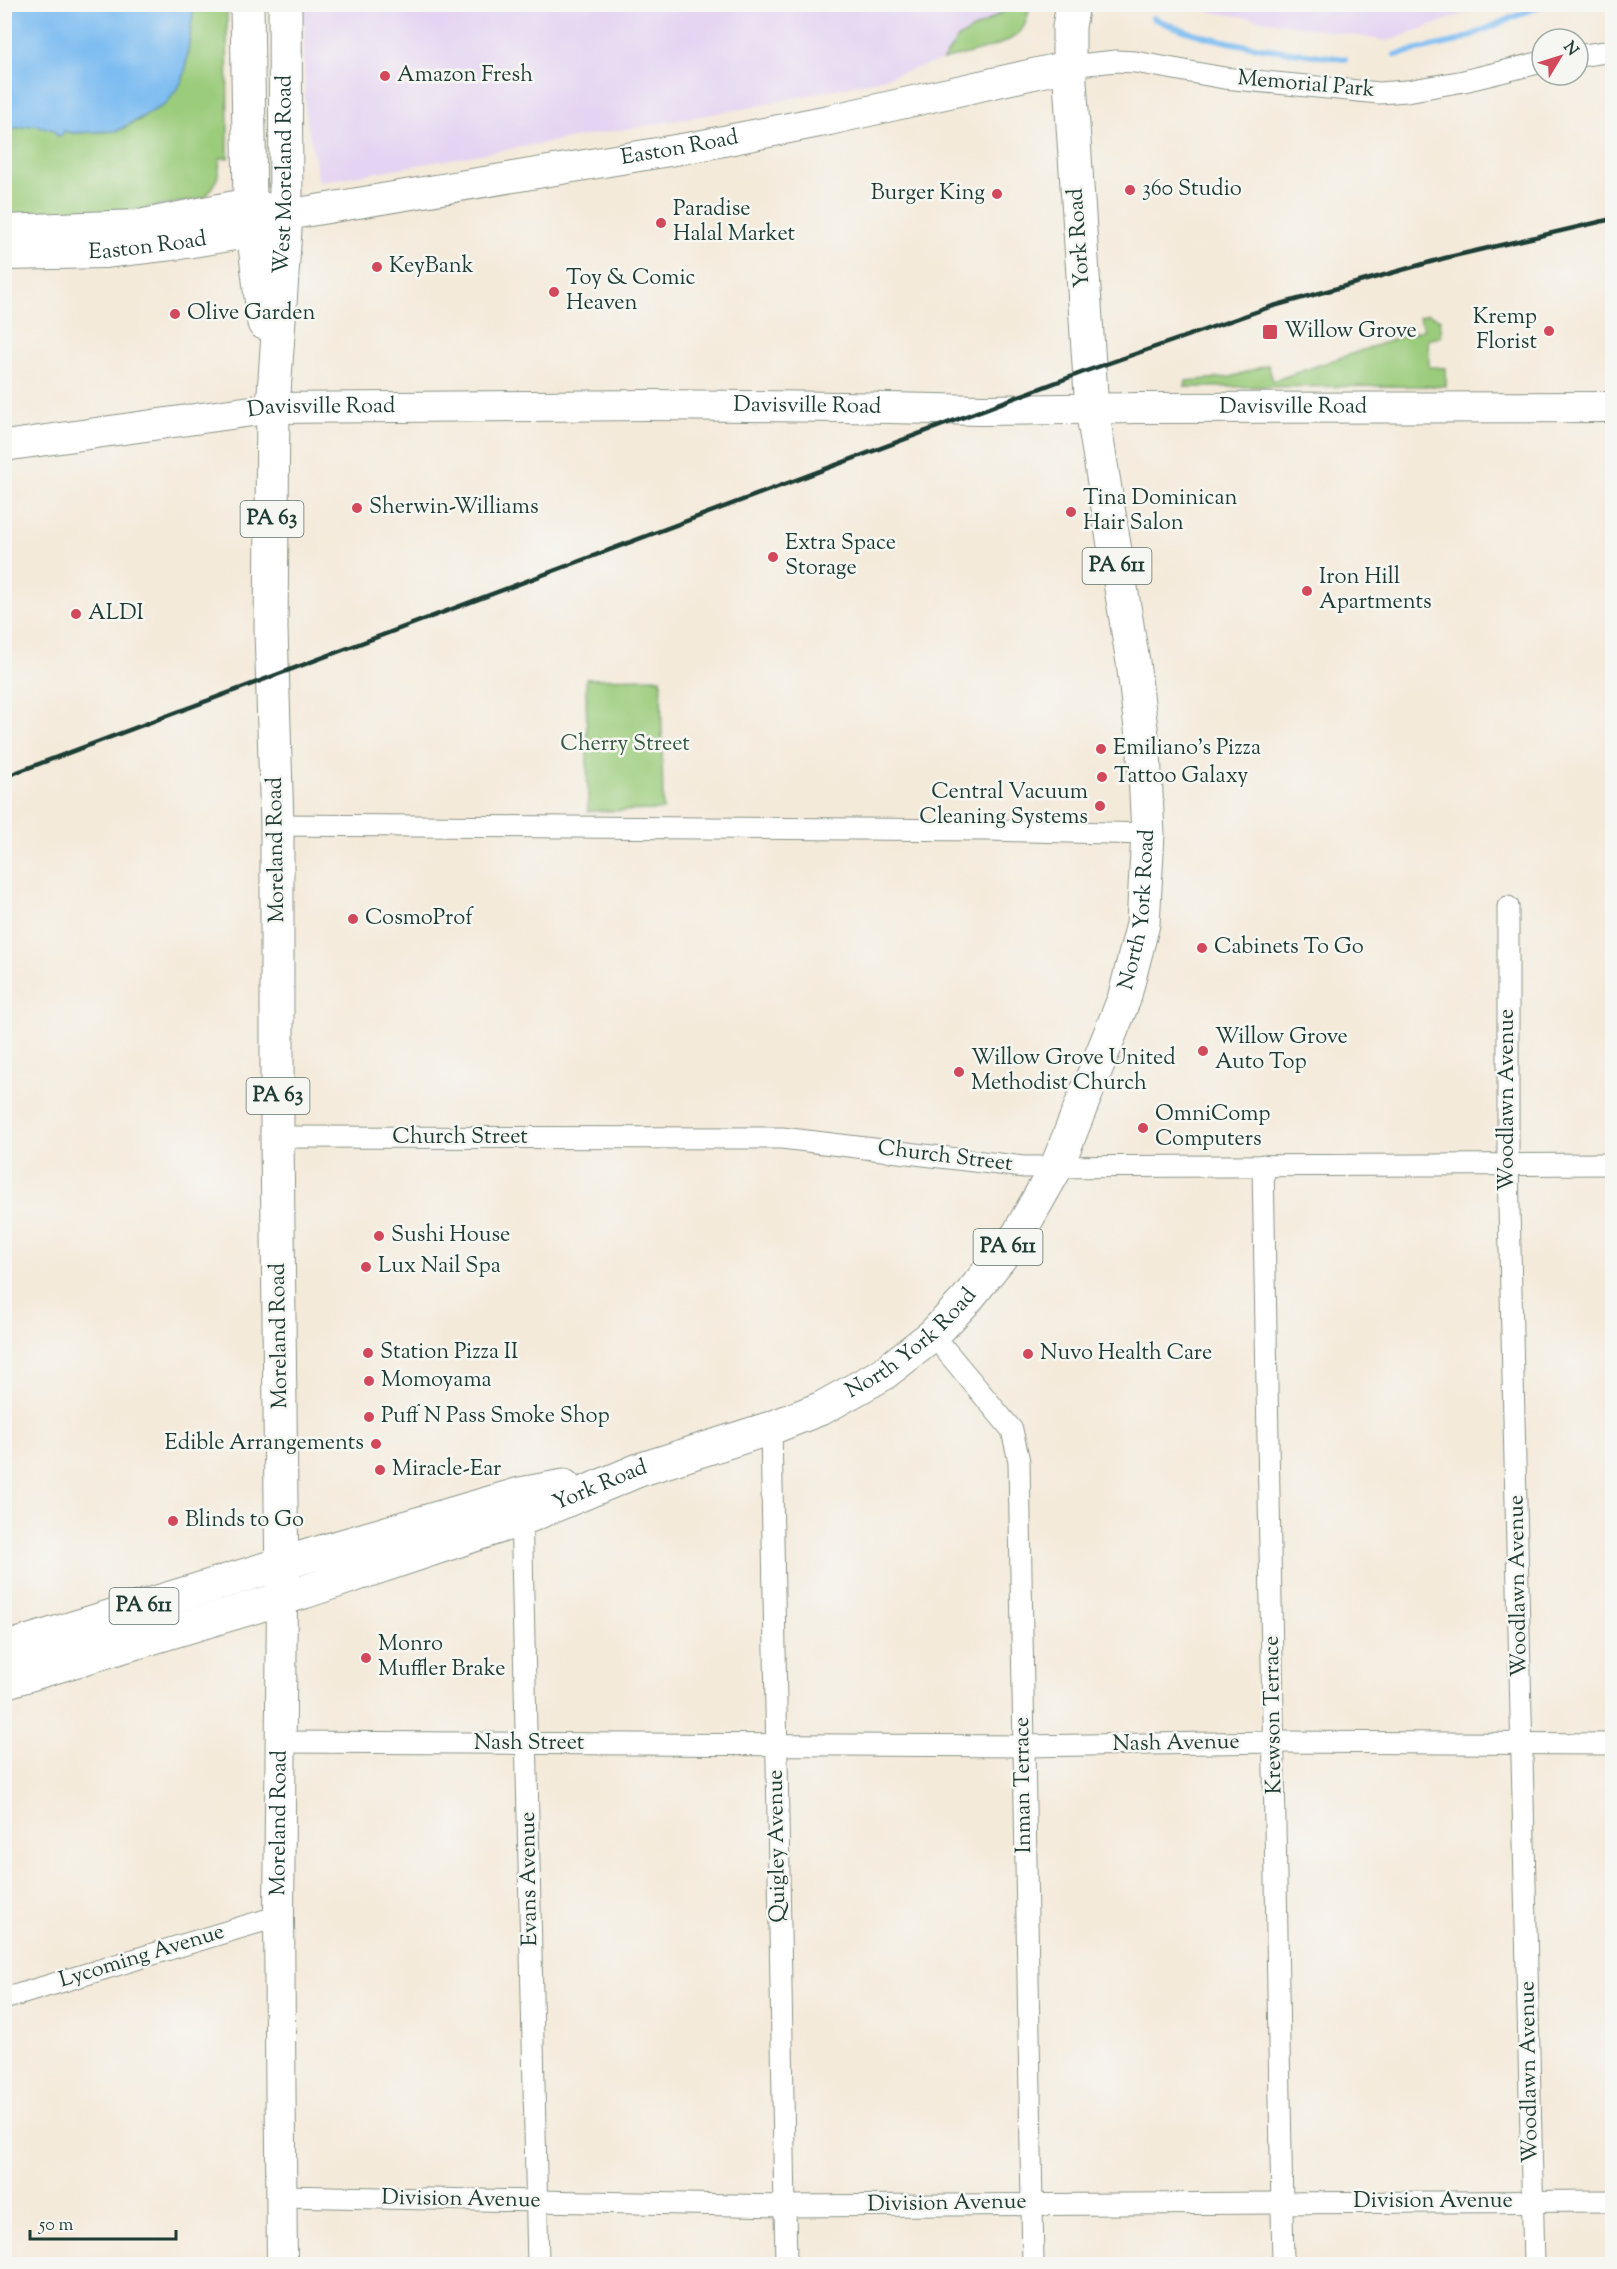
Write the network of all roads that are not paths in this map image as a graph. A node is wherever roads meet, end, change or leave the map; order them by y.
1 (247, 4) edge
2 (285, 4) edge
3 (1073, 4) edge
4 (1092, 4) edge
5 (1612, 51) edge
6 (1590, 54) edge
7 (1530, 65) edge
8 (1069, 66) junction
9 (286, 215) junction
10 (252, 217) junction
11 (4, 231) edge
12 (4, 255) edge
13 (1612, 407) edge
14 (273, 408) junction
15 (1092, 409) junction
16 (4, 446) edge
17 (277, 825) junction
18 (1148, 834) junction
19 (1508, 908) dead end
20 (277, 1137) junction
21 (1612, 1164) edge
22 (1263, 1165) junction
23 (1508, 1165) junction
24 (1057, 1166) junction
25 (933, 1335) junction
26 (771, 1428) junction
27 (639, 1470) joint
28 (521, 1507) junction
29 (283, 1563) junction
30 (282, 1599) junction
31 (4, 1649) edge
32 (4, 1682) edge
33 (281, 1742) junction
34 (1275, 1742) junction
35 (776, 1744) junction
36 (1522, 1744) junction
37 (1612, 1744) edge
38 (526, 1745) junction
39 (1023, 1746) junction
40 (279, 1916) junction
41 (4, 2000) edge
42 (282, 2196) junction
43 (1533, 2201) junction
44 (1612, 2201) edge
45 (538, 2202) junction
46 (1032, 2203) junction
47 (1282, 2204) junction
48 (786, 2206) junction
49 (282, 2265) edge
50 (538, 2265) edge
51 (786, 2265) edge
52 (1033, 2265) edge
53 (1283, 2265) edge
54 (1534, 2265) edge

1 - 10 main road, West Moreland Road / PA 63
2 - 9 main road, West Moreland Road / PA 63
3 - 8 main road, PA 611
4 - 8 main road, PA 611
5 - 6 street
7 - 8 street, Memorial Park
8 - 9 main road, Easton Road
8 - 15 main road, York Road / PA 611
9 - 10 main road, Easton Road
9 - 14 main road, West Moreland Road / PA 63
10 - 11 main road, Easton Road
10 - 12 main road, Easton Road
10 - 14 main road, West Moreland Road / PA 63
13 - 15 main road, Davisville Road
14 - 15 main road, Davisville Road
14 - 16 main road, Davisville Road
14 - 17 main road, Moreland Road / PA 63
15 - 18 main road, North York Road / PA 611
17 - 18 street
17 - 20 main road, Moreland Road / PA 63
18 - 24 main road, North York Road / PA 611
19 - 23 street, Woodlawn Avenue
20 - 24 street, Church Street
20 - 29 main road, Moreland Road / PA 63
21 - 23 street, Church Street
22 - 23 street, Church Street
22 - 24 street, Church Street
22 - 34 street, Krewson Terrace
23 - 36 street, Woodlawn Avenue
24 - 25 main road, North York Road / PA 611
25 - 26 main road, North York Road / PA 611
25 - 39 street, Inman Terrace
26 - 27 main road, North York Road / PA 611
26 - 35 street, Quigley Avenue
27 - 28 main road, York Road / PA 611
28 - 29 main road, York Road / PA 611
28 - 30 main road, York Road / PA 611
28 - 38 street, Evans Avenue
29 - 30 main road, Moreland Road / PA 63
29 - 31 main road, PA 611
30 - 32 main road, PA 611
30 - 33 main road, Moreland Road / PA 63
33 - 38 street, Nash Street
33 - 40 main road, Moreland Road / PA 63
34 - 36 street, Nash Avenue
34 - 39 street, Nash Avenue
34 - 47 street, Krewson Terrace
35 - 38 street, Nash Street
35 - 39 street, Nash Avenue
35 - 48 street, Quigley Avenue
36 - 37 street, Nash Avenue
36 - 43 street, Woodlawn Avenue
38 - 45 street, Evans Avenue
39 - 46 street, Inman Terrace
40 - 41 street, Lycoming Avenue
40 - 42 main road, Moreland Road / PA 63
42 - 45 street, Division Avenue
42 - 49 main road, Moreland Road / PA 63
43 - 44 street, Division Avenue
43 - 47 street, Division Avenue
43 - 54 street, Woodlawn Avenue
45 - 48 street, Division Avenue
45 - 50 street, Evans Avenue
46 - 47 street, Division Avenue
46 - 48 street, Division Avenue
46 - 52 street, Inman Terrace
47 - 53 street, Krewson Terrace
48 - 51 street, Quigley Avenue

